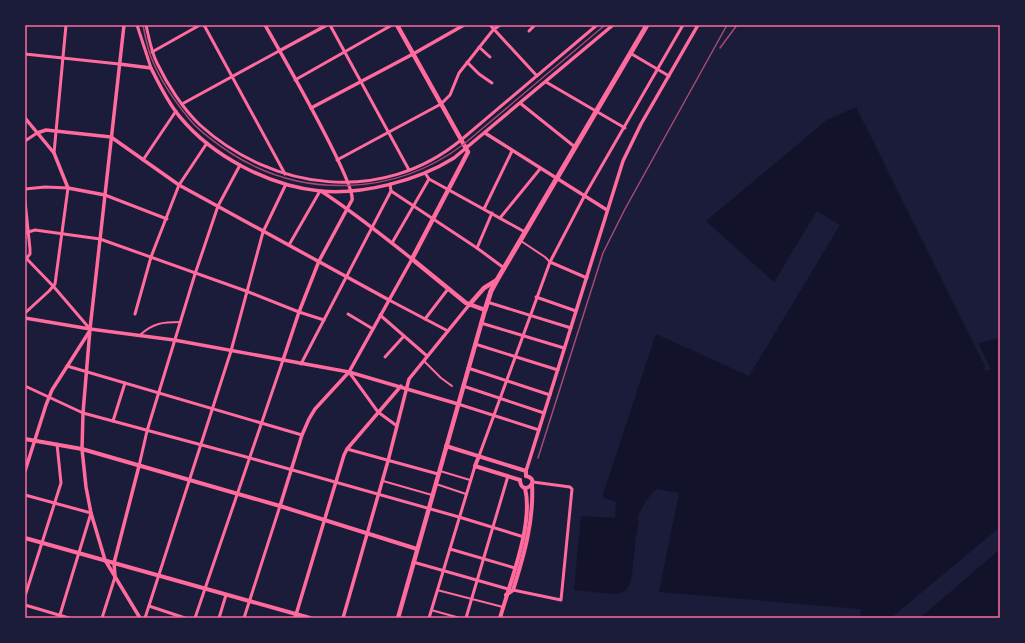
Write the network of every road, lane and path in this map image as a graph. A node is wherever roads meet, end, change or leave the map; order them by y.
1 (66, 25) edge
2 (124, 25) edge
3 (137, 25) edge
4 (146, 25) edge
5 (200, 25) edge
6 (204, 25) edge
7 (265, 25) edge
8 (327, 25) edge
9 (330, 25) edge
10 (392, 25) edge
11 (397, 25) edge
12 (464, 25) edge
13 (490, 25) edge
14 (500, 25) edge
15 (535, 25) edge
16 (613, 25) edge
17 (647, 25) edge
18 (683, 25) edge
19 (698, 25) edge
20 (594, 26) edge
21 (493, 30) junction
22 (529, 31) dead end
23 (479, 47) junction
24 (279, 51) junction
25 (152, 52) junction
26 (345, 52) junction
27 (630, 53) junction
28 (25, 54) edge
29 (413, 54) junction
30 (490, 57) dead end
31 (63, 58) junction
32 (467, 62) junction
33 (120, 64) junction
34 (150, 68) junction
35 (658, 69) junction
36 (233, 76) junction
37 (537, 76) junction
38 (669, 76) junction
39 (296, 80) junction
40 (361, 82) junction
41 (546, 82) junction
42 (492, 84) dead end
43 (520, 103) junction
44 (182, 104) junction
45 (441, 104) junction
46 (311, 108) junction
47 (176, 111) junction
48 (597, 111) junction
49 (25, 118) edge
50 (625, 128) junction
51 (56, 132) junction
52 (37, 133) junction
53 (388, 133) junction
54 (484, 133) junction
55 (111, 137) junction
56 (461, 140) junction
57 (25, 141) edge
58 (207, 143) junction
59 (576, 147) junction
60 (466, 149) junction
61 (512, 151) junction
62 (54, 153) junction
63 (143, 160) junction
64 (337, 160) junction
65 (240, 165) junction
66 (540, 169) junction
67 (409, 170) junction
68 (425, 173) junction
69 (285, 174) junction
70 (429, 179) junction
71 (556, 179) junction
72 (286, 184) junction
73 (390, 184) junction
74 (179, 185) junction
75 (350, 186) junction
76 (68, 188) junction
77 (25, 189) edge
78 (449, 189) junction
79 (320, 191) junction
80 (391, 191) junction
81 (105, 195) junction
82 (585, 196) junction
83 (25, 201) edge
84 (218, 206) junction
85 (413, 206) junction
86 (348, 208) junction
87 (484, 209) junction
88 (607, 210) junction
89 (492, 213) junction
90 (500, 218) junction
91 (167, 219) junction
92 (434, 219) junction
93 (373, 227) junction
94 (27, 232) edge
95 (263, 232) junction
96 (525, 232) junction
97 (63, 234) junction
98 (100, 240) junction
99 (520, 241) junction
100 (392, 243) junction
101 (289, 246) junction
102 (476, 248) junction
103 (151, 257) junction
104 (26, 259) edge
105 (412, 259) junction
106 (319, 261) junction
107 (550, 262) junction
108 (504, 268) junction
109 (195, 274) junction
110 (347, 277) junction
111 (587, 278) junction
112 (497, 280) junction
113 (54, 287) junction
114 (448, 289) junction
115 (246, 291) junction
116 (536, 297) junction
117 (389, 300) junction
118 (487, 302) junction
119 (469, 305) junction
120 (485, 310) junction
121 (576, 311) junction
122 (299, 312) junction
123 (25, 313) edge
124 (135, 314) dead end
125 (348, 314) dead end
126 (380, 315) junction
127 (530, 315) junction
128 (25, 318) edge
129 (425, 319) junction
130 (324, 320) junction
131 (180, 322) junction
132 (481, 323) junction
133 (571, 328) junction
134 (90, 329) junction
135 (373, 329) junction
136 (448, 331) junction
137 (523, 335) junction
138 (140, 336) junction
139 (404, 336) junction
140 (174, 340) junction
141 (475, 344) junction
142 (564, 348) junction
143 (231, 351) junction
144 (427, 356) junction
145 (515, 356) junction
146 (385, 358) dead end
147 (283, 360) junction
148 (424, 361) junction
149 (301, 364) junction
150 (67, 366) junction
151 (468, 368) junction
152 (558, 370) junction
153 (86, 372) junction
154 (349, 372) junction
155 (506, 381) junction
156 (125, 383) junction
157 (25, 386) edge
158 (401, 386) junction
159 (452, 386) dead end
160 (463, 386) junction
161 (407, 388) junction
162 (158, 392) junction
163 (550, 395) junction
164 (49, 397) junction
165 (500, 398) junction
166 (458, 404) junction
167 (212, 408) junction
168 (378, 412) junction
169 (544, 413) junction
170 (83, 414) junction
171 (494, 415) junction
172 (114, 422) junction
173 (261, 423) junction
174 (397, 426) junction
175 (539, 430) junction
176 (147, 431) junction
177 (302, 435) junction
178 (25, 439) edge
179 (35, 440) junction
180 (57, 444) junction
181 (200, 445) junction
182 (446, 446) junction
183 (82, 449) junction
184 (347, 449) junction
185 (479, 456) junction
186 (250, 458) junction
187 (388, 461) junction
188 (139, 466) junction
189 (475, 466) junction
190 (291, 470) junction
191 (25, 471) edge
192 (438, 472) junction
193 (526, 473) junction
194 (508, 476) junction
195 (190, 480) junction
196 (471, 480) junction
197 (520, 480) junction
198 (382, 481) junction
199 (335, 482) junction
200 (532, 483) junction
201 (435, 484) junction
202 (525, 488) junction
203 (238, 494) junction
204 (379, 494) junction
205 (466, 494) junction
206 (25, 495) edge
207 (432, 495) junction
208 (55, 503) junction
209 (280, 506) junction
210 (428, 508) junction
211 (91, 514) junction
212 (459, 517) junction
213 (325, 520) junction
214 (492, 526) junction
215 (368, 533) junction
216 (526, 537) junction
217 (25, 538) edge
218 (42, 543) junction
219 (417, 549) junction
220 (450, 549) junction
221 (79, 553) junction
222 (483, 559) junction
223 (105, 561) junction
224 (413, 562) junction
225 (114, 563) junction
226 (515, 568) junction
227 (443, 570) junction
228 (158, 576) junction
229 (115, 577) junction
230 (477, 580) junction
231 (205, 589) junction
232 (511, 589) junction
233 (437, 590) junction
234 (226, 595) junction
235 (25, 596) edge
236 (471, 599) junction
237 (249, 601) junction
238 (25, 605) edge
239 (149, 606) junction
240 (503, 607) junction
241 (431, 610) junction
242 (170, 613) junction
243 (296, 616) edge
244 (59, 617) edge
245 (69, 618) edge
246 (102, 618) edge
247 (140, 618) edge
248 (145, 618) edge
249 (168, 618) edge
250 (184, 618) edge
251 (195, 618) edge
252 (219, 618) edge
253 (244, 618) edge
254 (310, 618) edge
255 (344, 618) edge
256 (398, 618) edge
257 (429, 618) edge
258 (460, 618) edge
259 (466, 618) edge
260 (500, 618) edge

1 - 31 street
2 - 33 street
3 - 34 street
4 - 25 street
5 - 25 street
6 - 36 street
7 - 24 street
8 - 24 street
9 - 26 street
10 - 26 street
11 - 29 main road
12 - 29 street
13 - 21 street
14 - 21 street
15 - 22 street
16 - 41 street
17 - 27 highway
18 - 35 street
19 - 38 street
20 - 37 street
21 - 23 street
21 - 37 street
23 - 30 street
23 - 32 street
24 - 36 street
24 - 39 street
25 - 44 street
26 - 39 street
26 - 40 street
27 - 35 street
27 - 48 highway
28 - 31 street
29 - 40 street
29 - 45 main road
31 - 33 street
31 - 51 street
32 - 42 street
32 - 45 street
33 - 34 street
33 - 55 street
34 - 47 street
35 - 38 street
35 - 50 street
36 - 44 street
36 - 69 street
37 - 56 street
38 - 88 street
39 - 46 street
40 - 46 street
40 - 53 street
41 - 43 street
41 - 48 street
43 - 54 street
43 - 59 street
44 - 69 street
45 - 53 street
45 - 56 main road
46 - 64 street
47 - 58 street
47 - 63 street
48 - 50 street
48 - 59 highway
49 - 52 street
50 - 82 street
51 - 52 street
51 - 55 street
51 - 62 street
52 - 57 street
52 - 62 street
53 - 64 street
53 - 67 street
54 - 60 street
54 - 61 street
55 - 63 street
55 - 81 street
56 - 60 main road
56 - 67 street
58 - 65 street
58 - 74 street
59 - 71 highway
60 - 68 street
60 - 78 main road
61 - 66 street
61 - 87 street
62 - 76 street
63 - 74 street
64 - 75 street
65 - 72 street
65 - 84 street
66 - 71 street
66 - 90 street
67 - 75 street
68 - 70 street
68 - 73 street
69 - 75 street
70 - 78 street
70 - 85 street
71 - 82 street
71 - 96 highway
72 - 79 street
72 - 95 street
73 - 75 street
73 - 80 street
74 - 84 street
74 - 91 street
75 - 79 street
75 - 86 street
76 - 77 street
76 - 81 street
76 - 97 street
78 - 87 street
78 - 92 main road
79 - 86 street
79 - 101 street
80 - 85 street
80 - 93 street
81 - 91 street
81 - 98 street
82 - 88 street
82 - 107 street
83 - 94 street
84 - 95 street
84 - 109 street
85 - 92 street
85 - 100 street
86 - 93 street
86 - 106 street
87 - 89 street
88 - 111 street
89 - 90 street
89 - 102 street
90 - 96 street
91 - 103 street
92 - 102 street
92 - 105 main road
93 - 100 street
93 - 110 street
94 - 97 street
94 - 104 street
95 - 101 street
95 - 115 street
96 - 99 highway
97 - 98 street
97 - 113 street
98 - 103 street
98 - 134 street
99 - 107 street
99 - 108 highway
100 - 105 street
101 - 106 street
102 - 108 street
103 - 109 street
103 - 124 street
104 - 113 street
105 - 114 main road
105 - 117 street
106 - 110 street
106 - 122 street
107 - 111 street
107 - 116 street
108 - 112 highway
109 - 115 street
109 - 131 street
110 - 117 street
110 - 130 street
111 - 121 street
112 - 118 highway
112 - 119 main road
113 - 123 street
113 - 134 street
114 - 119 main road
114 - 129 street
115 - 122 street
115 - 143 street
116 - 121 street
116 - 127 street
117 - 126 street
117 - 129 street
118 - 120 highway
118 - 127 street
119 - 120 main road
119 - 136 street
120 - 132 main road
121 - 133 street
122 - 130 street
122 - 147 street
125 - 135 street
126 - 135 street
126 - 139 street
127 - 133 street
127 - 137 street
128 - 134 street
129 - 136 street
130 - 149 street
131 - 138 street
131 - 140 street
132 - 137 street
132 - 141 main road
133 - 142 street
134 - 138 street
134 - 150 street
134 - 153 street
135 - 154 street
136 - 144 street
137 - 142 street
137 - 145 street
138 - 140 street
139 - 144 street
139 - 146 street
140 - 143 street
140 - 162 street
141 - 145 street
141 - 151 main road
142 - 152 street
143 - 147 street
143 - 167 street
144 - 148 street
145 - 152 street
145 - 155 street
147 - 149 street
147 - 173 street
148 - 159 street
148 - 161 street
149 - 154 street
150 - 153 street
150 - 164 street
151 - 155 street
151 - 160 main road
152 - 163 street
153 - 156 street
153 - 170 street
154 - 158 street
154 - 168 street
154 - 177 street
155 - 163 street
155 - 165 street
156 - 162 street
156 - 172 street
157 - 164 street
158 - 161 street
158 - 168 street
160 - 165 street
160 - 166 main road
161 - 166 street
161 - 174 street
162 - 167 street
162 - 176 street
163 - 169 street
164 - 170 street
164 - 179 street
165 - 169 street
165 - 171 street
166 - 171 street
166 - 182 main road
167 - 173 street
167 - 181 street
168 - 174 street
168 - 184 street
169 - 175 street
170 - 172 street
170 - 183 street
171 - 175 street
171 - 185 street
172 - 176 street
173 - 177 street
173 - 186 street
174 - 187 street
175 - 193 street
176 - 181 street
176 - 188 street
177 - 190 street
178 - 179 main road
179 - 180 main road
179 - 191 street
180 - 183 main road
180 - 208 street
181 - 186 street
181 - 195 street
182 - 185 main road
182 - 192 main road
183 - 188 main road
183 - 211 street
184 - 187 street
184 - 199 street
185 - 189 main road
185 - 193 main road
186 - 190 street
186 - 203 street
187 - 192 street
187 - 198 street
188 - 195 main road
188 - 225 street
189 - 194 main road
189 - 196 street
190 - 199 street
190 - 209 street
192 - 196 street
192 - 201 main road
193 - 197 main road
193 - 200 main road
194 - 197 main road
194 - 214 street
195 - 203 main road
195 - 228 street
196 - 205 street
197 - 202 main road
198 - 204 street
198 - 207 street
199 - 204 street
199 - 213 street
200 - 202 main road
200 - 216 main road
200 - 232 street
201 - 205 street
201 - 207 main road
202 - 216 main road
203 - 209 main road
203 - 231 street
204 - 210 street
204 - 215 street
205 - 212 street
206 - 208 street
207 - 210 main road
208 - 211 street
208 - 218 street
209 - 213 main road
209 - 237 street
210 - 212 street
210 - 219 main road
211 - 221 street
211 - 223 street
212 - 214 street
212 - 220 street
213 - 215 main road
213 - 243 street
214 - 216 street
214 - 222 street
215 - 219 main road
215 - 255 street
216 - 226 main road
216 - 232 main road
217 - 218 main road
218 - 221 main road
218 - 235 street
219 - 224 main road
220 - 222 street
220 - 227 street
221 - 223 main road
221 - 244 street
222 - 226 street
222 - 230 street
223 - 225 main road
223 - 229 street
224 - 227 street
224 - 256 main road
225 - 228 main road
225 - 229 street
226 - 232 main road
227 - 230 street
227 - 233 street
228 - 231 main road
228 - 239 street
229 - 246 street
229 - 247 street
230 - 232 street
230 - 236 street
231 - 234 main road
231 - 251 street
232 - 240 main road
233 - 236 street
233 - 241 street
234 - 237 main road
234 - 252 street
236 - 240 street
236 - 259 street
237 - 243 main road
237 - 253 street
238 - 244 street
239 - 242 street
239 - 248 street
240 - 260 main road
241 - 257 street
241 - 258 street
242 - 249 street
242 - 250 street
243 - 254 main road
244 - 245 street

